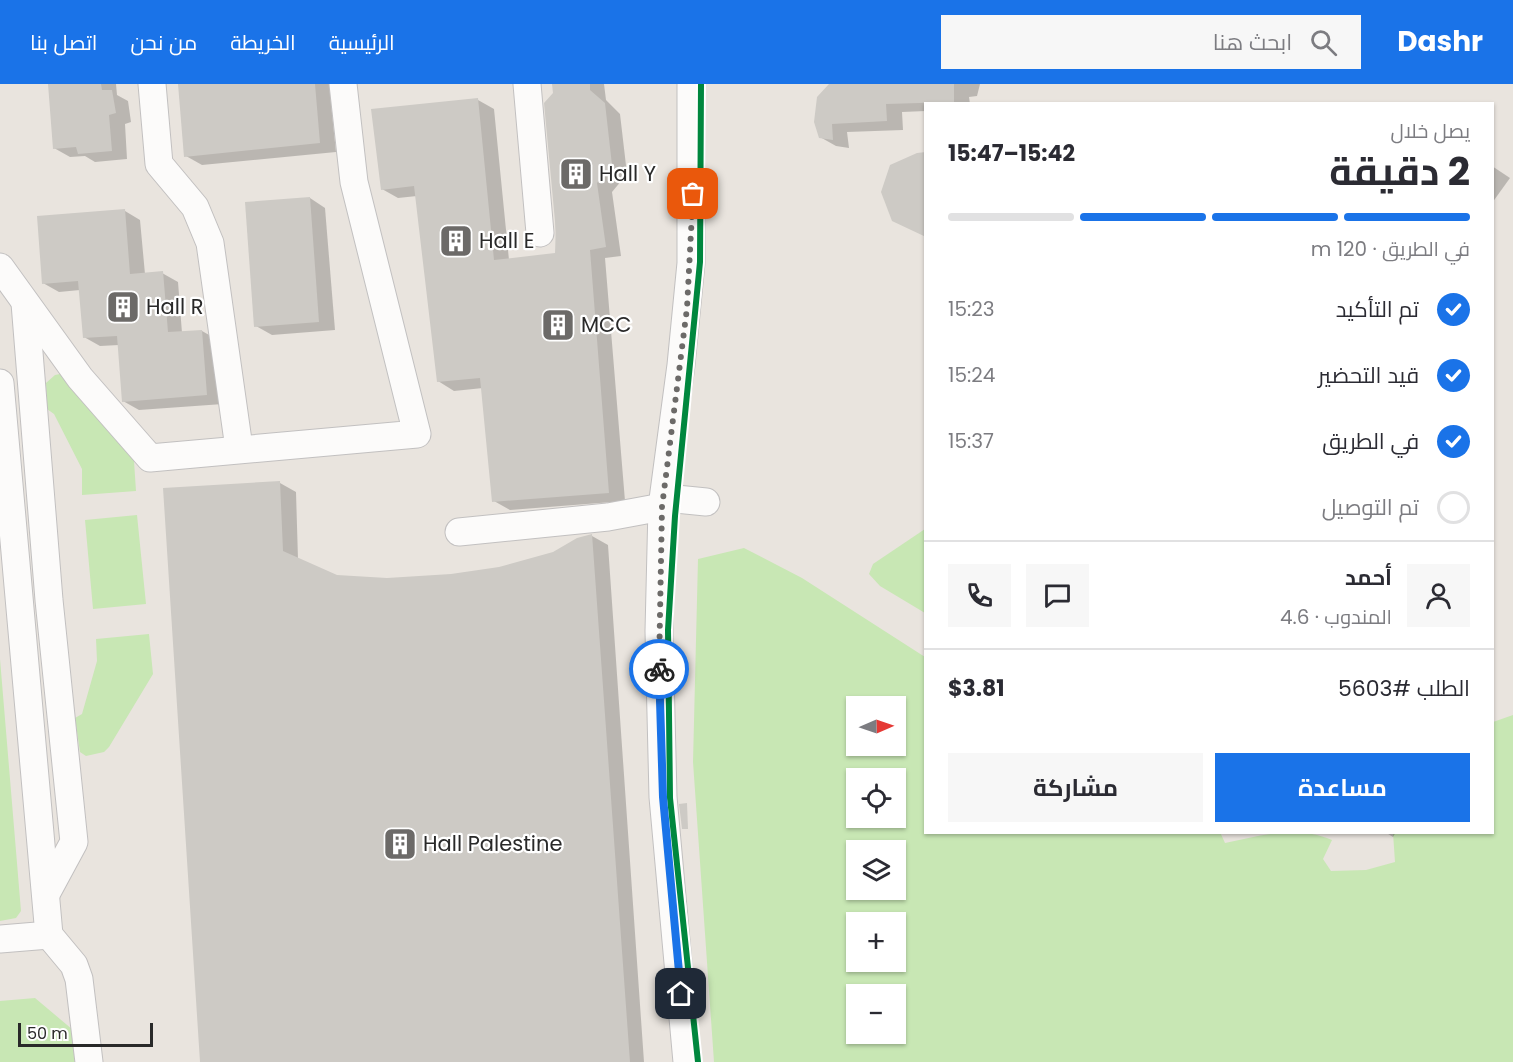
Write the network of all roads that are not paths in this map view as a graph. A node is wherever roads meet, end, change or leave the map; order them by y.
1 (152, 84) edge
2 (343, 84) edge
3 (527, 84) edge
4 (692, 84) edge
5 (701, 84) edge
6 (540, 233) dead end
7 (0, 267) edge
8 (25, 302) junction
9 (0, 383) edge
10 (239, 448) junction
11 (671, 507) junction
12 (705, 510) dead end
13 (459, 532) dead end
14 (47, 892) junction
15 (49, 934) junction
16 (0, 939) edge
17 (89, 1062) edge
18 (687, 1062) edge
19 (698, 1062) edge

1 - 10 street
2 - 10 street
3 - 6 street
4 - 11 street
5 - 11 street
7 - 8 street
8 - 10 street
8 - 14 street
9 - 14 street
11 - 12 street
11 - 13 street
11 - 18 street
11 - 19 street
14 - 15 street
15 - 16 street
15 - 17 street

